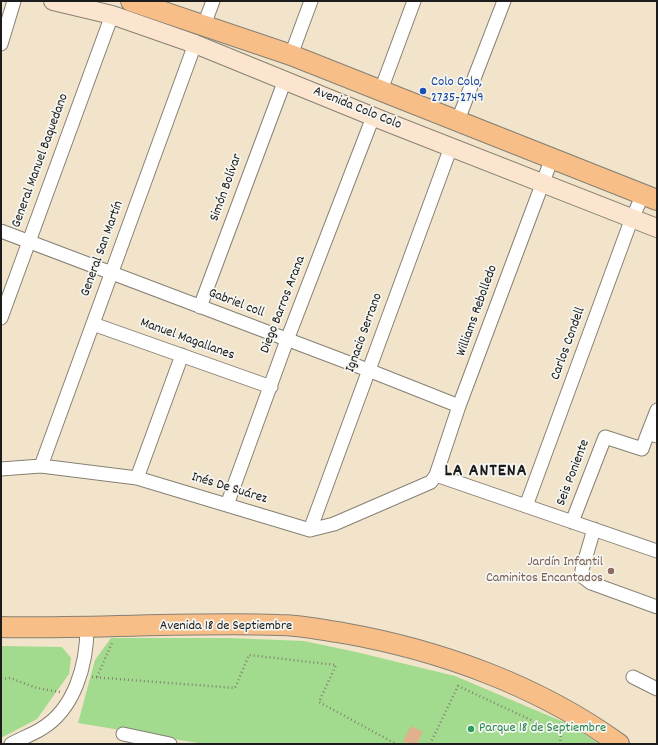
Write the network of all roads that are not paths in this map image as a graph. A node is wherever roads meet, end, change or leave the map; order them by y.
1 (14, 1) edge
2 (53, 1) edge
3 (131, 1) edge
4 (213, 1) edge
5 (311, 1) edge
6 (414, 1) edge
7 (504, 1) edge
8 (112, 15) junction
9 (204, 25) junction
10 (1, 44) edge
11 (195, 44) junction
12 (291, 55) junction
13 (285, 80) junction
14 (381, 90) junction
15 (373, 117) junction
16 (458, 120) junction
17 (451, 148) junction
18 (552, 158) junction
19 (542, 183) junction
20 (650, 197) edge
21 (632, 219) junction
22 (657, 228) edge
23 (1, 231) edge
24 (29, 241) junction
25 (111, 272) junction
26 (200, 307) junction
27 (1, 318) edge
28 (93, 324) junction
29 (287, 340) junction
30 (182, 355) junction
31 (368, 370) junction
32 (271, 387) junction
33 (459, 406) junction
34 (657, 410) edge
35 (653, 435) edge
36 (41, 466) junction
37 (1, 469) edge
38 (436, 475) junction
39 (137, 478) junction
40 (227, 505) junction
41 (526, 506) junction
42 (572, 522) junction
43 (594, 529) junction
44 (310, 530) junction
45 (657, 551) edge
46 (657, 607) edge
47 (1, 627) edge
48 (87, 627) junction
49 (633, 677) dead end
50 (657, 689) edge
51 (123, 734) dead end
52 (10, 744) edge
53 (170, 744) edge
54 (619, 744) edge

1 - 10 street
2 - 8 street, Avenida Colo Colo
3 - 9 main road, Avenida Colo Colo
4 - 9 street
5 - 12 street
6 - 14 street
7 - 16 street
8 - 11 street, Avenida Colo Colo
8 - 24 street, General Manuel Baquedano
9 - 12 main road, Avenida Colo Colo
11 - 13 street, Avenida Colo Colo
11 - 25 street, General San Martín
12 - 14 main road, Avenida Colo Colo
13 - 15 street, Avenida Colo Colo
13 - 26 street, Simón Bolívar
14 - 16 main road, Avenida Colo Colo
15 - 17 street, Avenida Colo Colo
15 - 29 street, Diego Barros Arana
16 - 18 main road, Avenida Colo Colo
17 - 19 street, Avenida Colo Colo
17 - 31 street, Ignacio Serrano
18 - 19 street, Williams Rebolledo
18 - 20 main road, Avenida Colo Colo
19 - 21 street, Avenida Colo Colo
19 - 33 street, Williams Rebolledo
20 - 21 street, Carlos Condell
21 - 22 street, Avenida Colo Colo
21 - 41 street, Carlos Condell
23 - 24 street, Gabriel coll
24 - 25 street, Gabriel coll
24 - 27 street, General Manuel Baquedano
25 - 26 street, Gabriel coll
25 - 28 street, General San Martín
26 - 29 street, Gabriel coll
28 - 30 street, Manuel Magallanes
28 - 36 street, General San Martín
29 - 31 street, Gabriel coll
29 - 32 street, Diego Barros Arana
30 - 32 street, Manuel Magallanes
30 - 39 street
31 - 33 street, Gabriel coll
31 - 44 street, Ignacio Serrano
32 - 40 street, Diego Barros Arana
33 - 38 street, Williams Rebolledo
34 - 35 street
35 - 42 street, Seis Poniente
36 - 37 street, Inés De Suárez
36 - 39 street, Inés De Suárez
38 - 41 street
38 - 44 street
39 - 40 street, Inés De Suárez
40 - 44 street, Inés De Suárez
41 - 42 street
42 - 43 street
43 - 45 street
43 - 46 street
47 - 48 main road, Avenida 18 de Septiembre
48 - 52 street
48 - 54 main road, Avenida 18 de Septiembre
49 - 50 street
51 - 53 street

